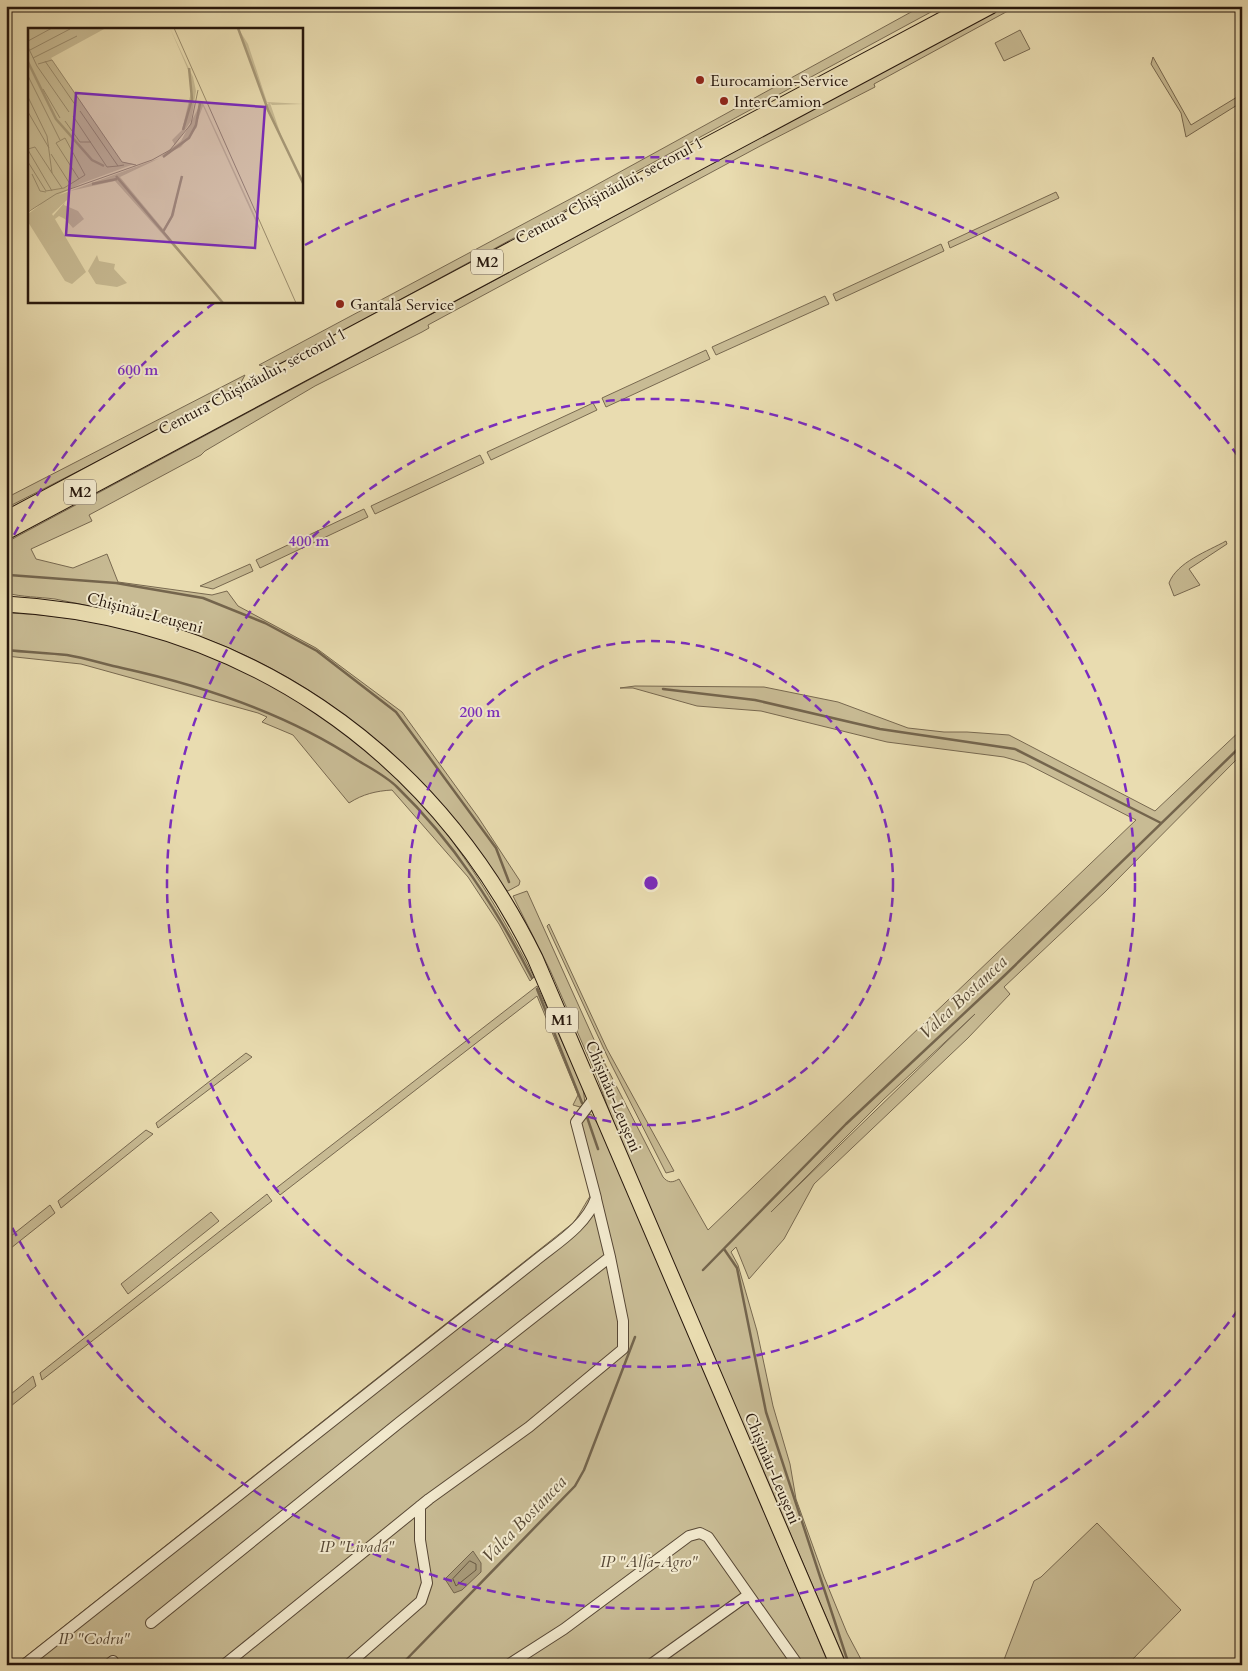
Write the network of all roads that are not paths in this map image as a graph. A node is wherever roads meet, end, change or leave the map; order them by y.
1 (968, 6) edge
2 (991, 6) edge
3 (6, 519) edge
4 (6, 532) edge
5 (6, 598) edge
6 (6, 604) edge
7 (42, 607) junction
8 (595, 1097) junction
9 (596, 1198) junction
10 (610, 1257) junction
11 (420, 1506) junction
12 (748, 1595) junction
13 (151, 1623) dead end
14 (24, 1665) edge
15 (224, 1665) edge
16 (348, 1665) edge
17 (508, 1665) edge
18 (650, 1665) edge
19 (798, 1665) edge
20 (838, 1665) edge

1 - 3 highway, Centura Chișinăului, sectorul 1 / M2
2 - 4 highway, Centura Chișinăului, sectorul 1 / M2
5 - 7 highway
6 - 7 highway, M1
7 - 8 highway, Chișinău-Leușeni / M1
8 - 9 street
8 - 20 highway, Chișinău-Leușeni / M1
9 - 10 street
9 - 14 street
10 - 11 street
10 - 13 street
11 - 15 street
11 - 16 street
12 - 17 street
12 - 18 street
12 - 19 street

